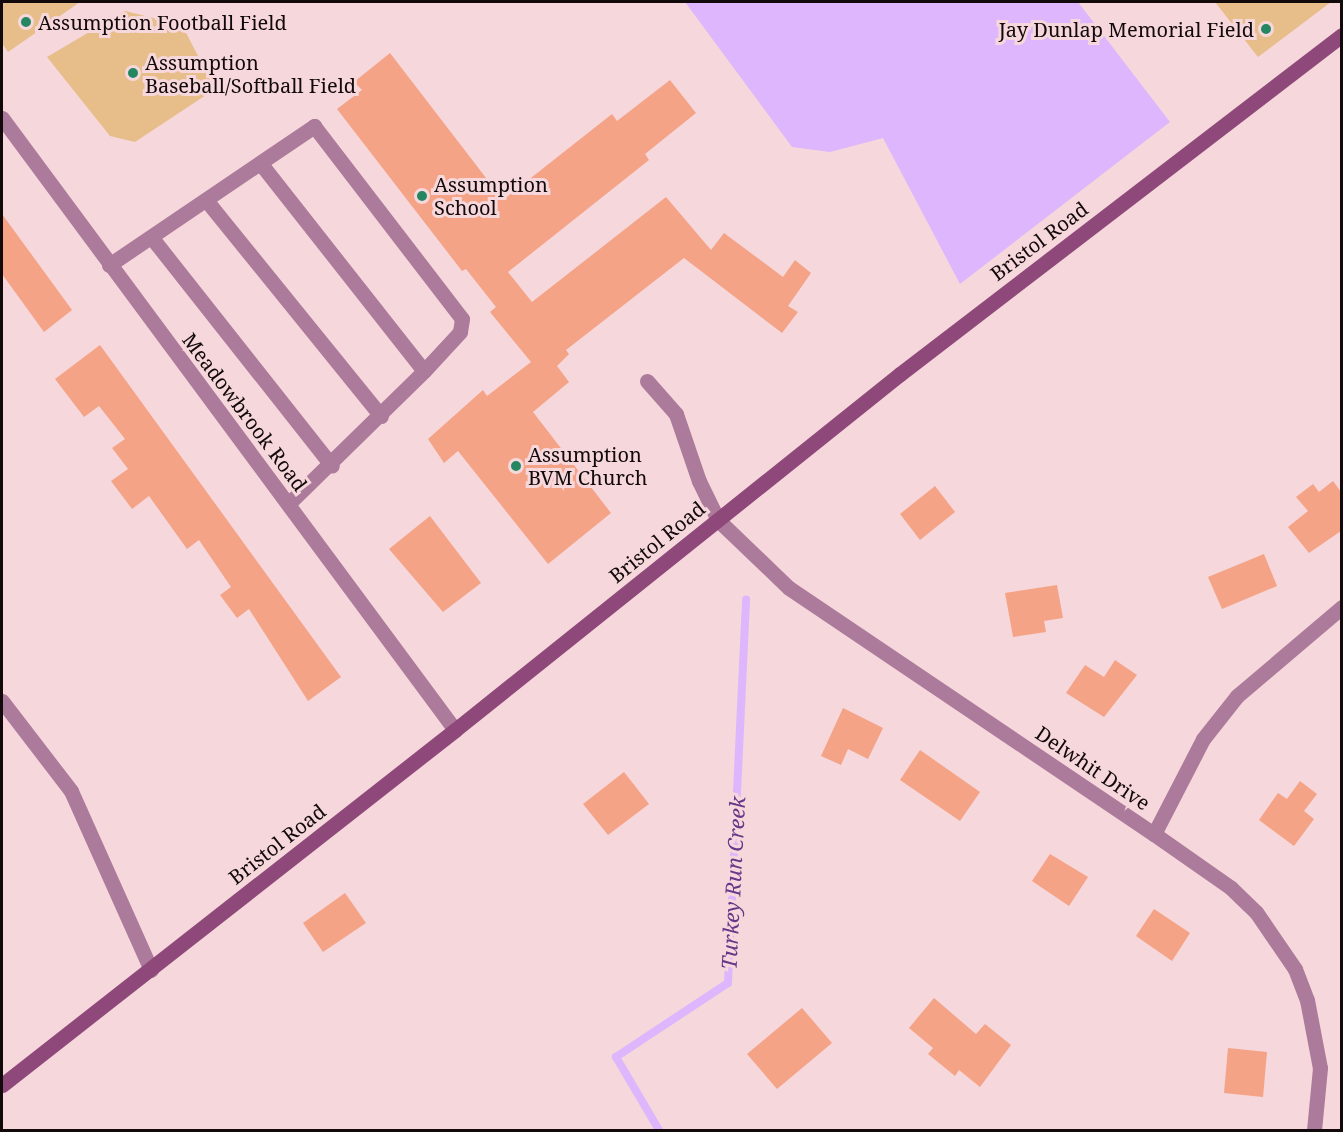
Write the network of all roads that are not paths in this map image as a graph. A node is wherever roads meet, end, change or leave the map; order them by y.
1 (1341, 36) edge
2 (2, 118) edge
3 (261, 164) junction
4 (206, 200) junction
5 (152, 238) junction
6 (109, 266) junction
7 (424, 371) junction
8 (647, 381) dead end
9 (381, 417) junction
10 (332, 466) junction
11 (288, 504) junction
12 (718, 520) junction
13 (1341, 607) edge
14 (2, 701) edge
15 (455, 730) junction
16 (1154, 834) junction
17 (151, 970) junction
18 (2, 1084) edge
19 (1314, 1131) edge

1 - 12 main road, Bristol Road
2 - 6 street, Meadowbrook Road
3 - 4 street
3 - 7 street
3 - 7 street
4 - 5 street
4 - 9 street
5 - 6 street
5 - 10 street
6 - 11 street, Meadowbrook Road
7 - 9 street
8 - 12 street
9 - 10 street
10 - 11 street
11 - 15 street, Meadowbrook Road
12 - 15 main road, Bristol Road
12 - 16 street, Delwhit Drive
13 - 16 street
14 - 17 street
15 - 17 main road, Bristol Road
16 - 19 street, Delwhit Drive
17 - 18 main road, Bristol Road

